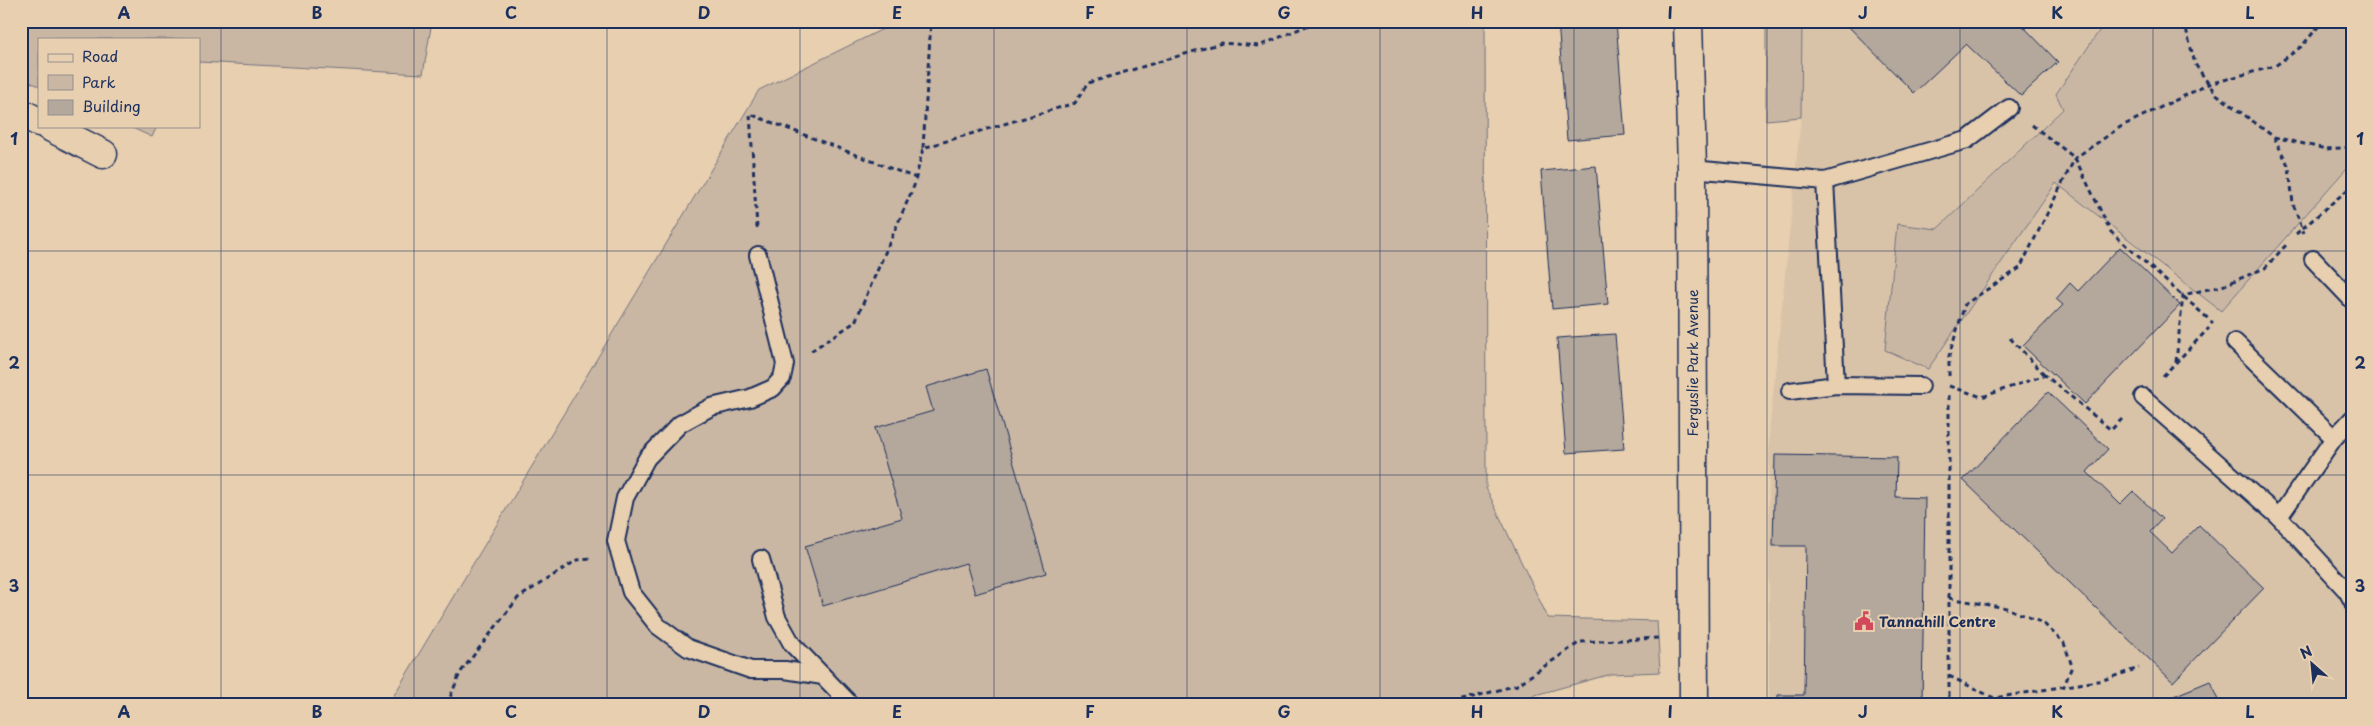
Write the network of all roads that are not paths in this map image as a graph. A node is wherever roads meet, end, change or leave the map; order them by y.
1 (1688, 21) edge
2 (2009, 108) road end
3 (21, 113) edge
4 (38, 122) edge
5 (52, 128) edge
6 (103, 154) dead end
7 (1692, 169) junction
8 (1825, 180) junction
9 (758, 255) road end
10 (2314, 259) road end
11 (2353, 301) edge
12 (2235, 342) dead end
13 (1836, 385) junction
14 (1921, 386) dead end
15 (1790, 391) dead end
16 (2143, 396) road end
17 (2353, 418) edge
18 (2334, 438) junction
19 (2278, 517) junction
20 (762, 559) dead end
21 (2353, 602) edge
22 (823, 676) junction
23 (851, 705) edge
24 (1694, 705) edge

1 - 7 street, Ferguslie Park Avenue
2 - 8 lane
3 - 4 street
5 - 6 street
7 - 8 lane
7 - 24 street, Ferguslie Park Avenue
8 - 13 lane
9 - 22 lane
10 - 11 lane
12 - 18 lane
13 - 14 lane
13 - 15 lane
16 - 19 lane
17 - 18 lane
18 - 19 lane
19 - 21 lane
20 - 22 lane
22 - 23 lane

